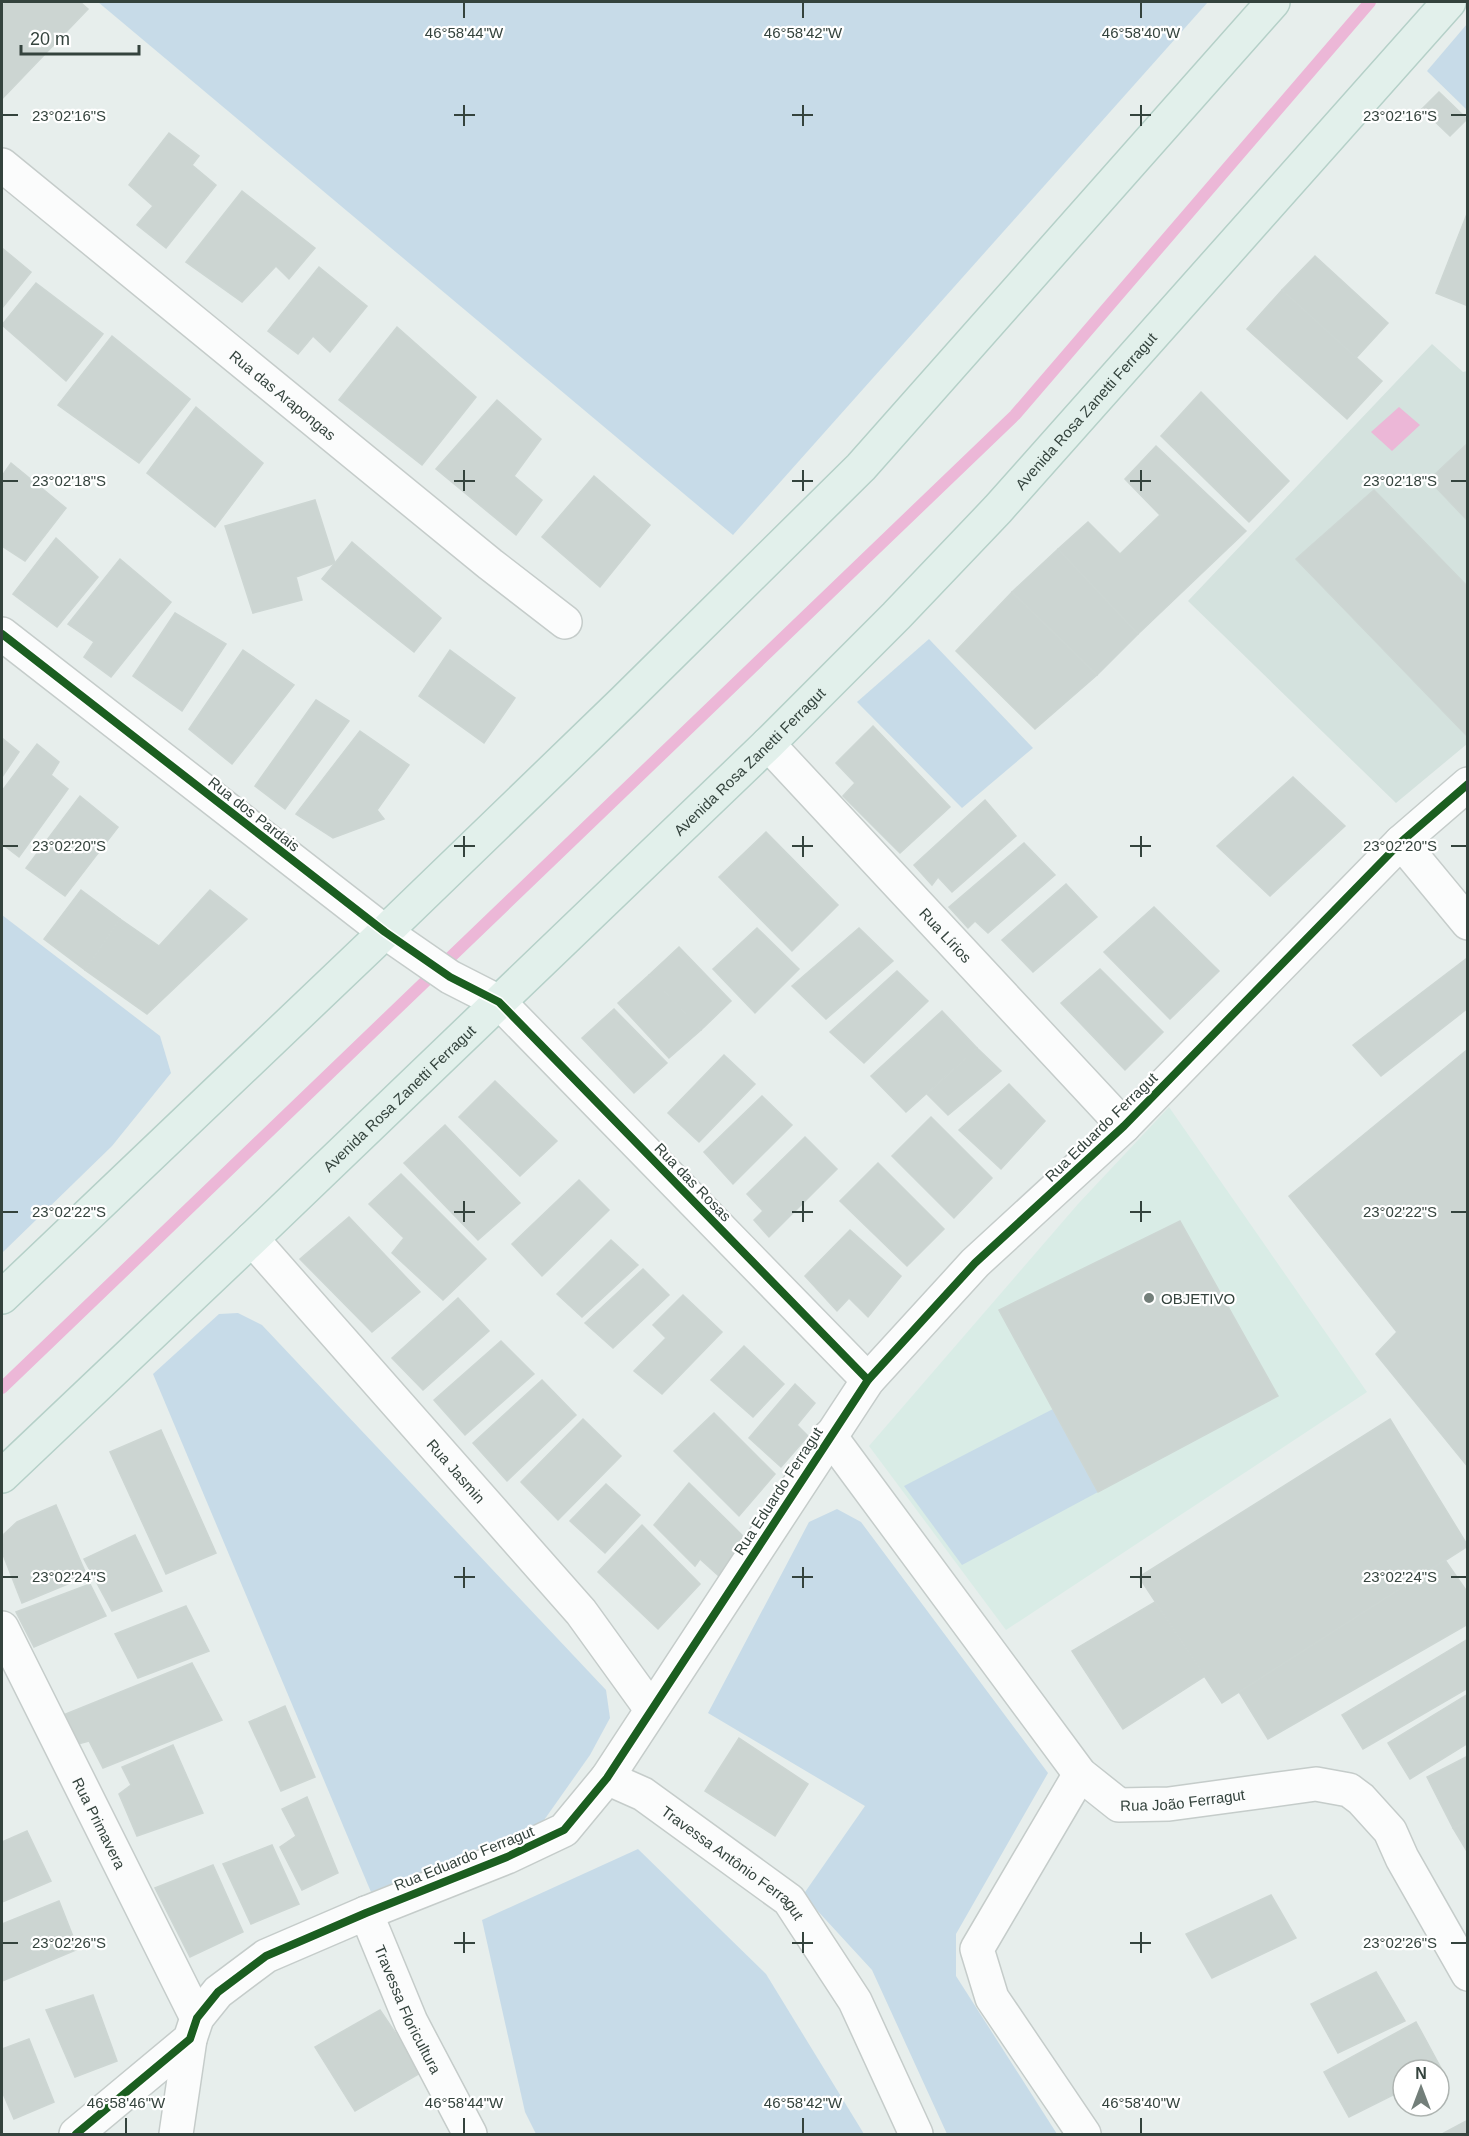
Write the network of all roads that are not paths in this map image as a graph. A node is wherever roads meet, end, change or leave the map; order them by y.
1 (1273, 2) edge
2 (1449, 2) edge
3 (2, 165) edge
4 (565, 622) dead end
5 (2, 634) edge
6 (768, 744) junction
7 (1467, 784) edge
8 (1401, 842) junction
9 (1467, 922) edge
10 (385, 932) junction
11 (499, 1002) junction
12 (1124, 1126) junction
13 (252, 1239) junction
14 (2, 1297) edge
15 (868, 1380) junction
16 (830, 1436) junction
17 (2, 1476) edge
18 (2, 1628) edge
19 (651, 1709) junction
20 (1080, 1774) junction
21 (607, 1778) junction
22 (366, 1912) junction
23 (1467, 1974) edge
24 (194, 2029) junction
25 (76, 2134) edge
26 (176, 2134) edge
27 (470, 2134) edge
28 (916, 2134) edge
29 (1084, 2134) edge

1 - 10 main road
2 - 6 main road, Avenida Rosa Zanetti Ferragut
3 - 4 street, Rua das Arapongas
5 - 10 street, Rua dos Pardais
6 - 11 main road, Avenida Rosa Zanetti Ferragut
6 - 12 street, Rua Lírios
7 - 8 street, Rua Eduardo Ferragut
8 - 9 street
8 - 12 street, Rua Eduardo Ferragut
10 - 11 street, Rua dos Pardais
10 - 14 main road
11 - 13 main road, Avenida Rosa Zanetti Ferragut
11 - 15 street, Rua das Rosas
12 - 15 street, Rua Eduardo Ferragut
13 - 17 main road, Avenida Rosa Zanetti Ferragut
13 - 19 street, Rua Jasmin
15 - 16 street, Rua Eduardo Ferragut
16 - 19 street, Rua Eduardo Ferragut
16 - 20 street, Rua João Ferragut
18 - 24 street, Rua Primavera
19 - 21 street, Rua Eduardo Ferragut
20 - 23 street, Rua João Ferragut
20 - 29 street
21 - 22 street, Rua Eduardo Ferragut
21 - 28 street, Travessa Antônio Ferragut
22 - 24 street, Rua Eduardo Ferragut
22 - 27 street, Travessa Floricultura
24 - 25 street, Rua Eduardo Ferragut
24 - 26 street

